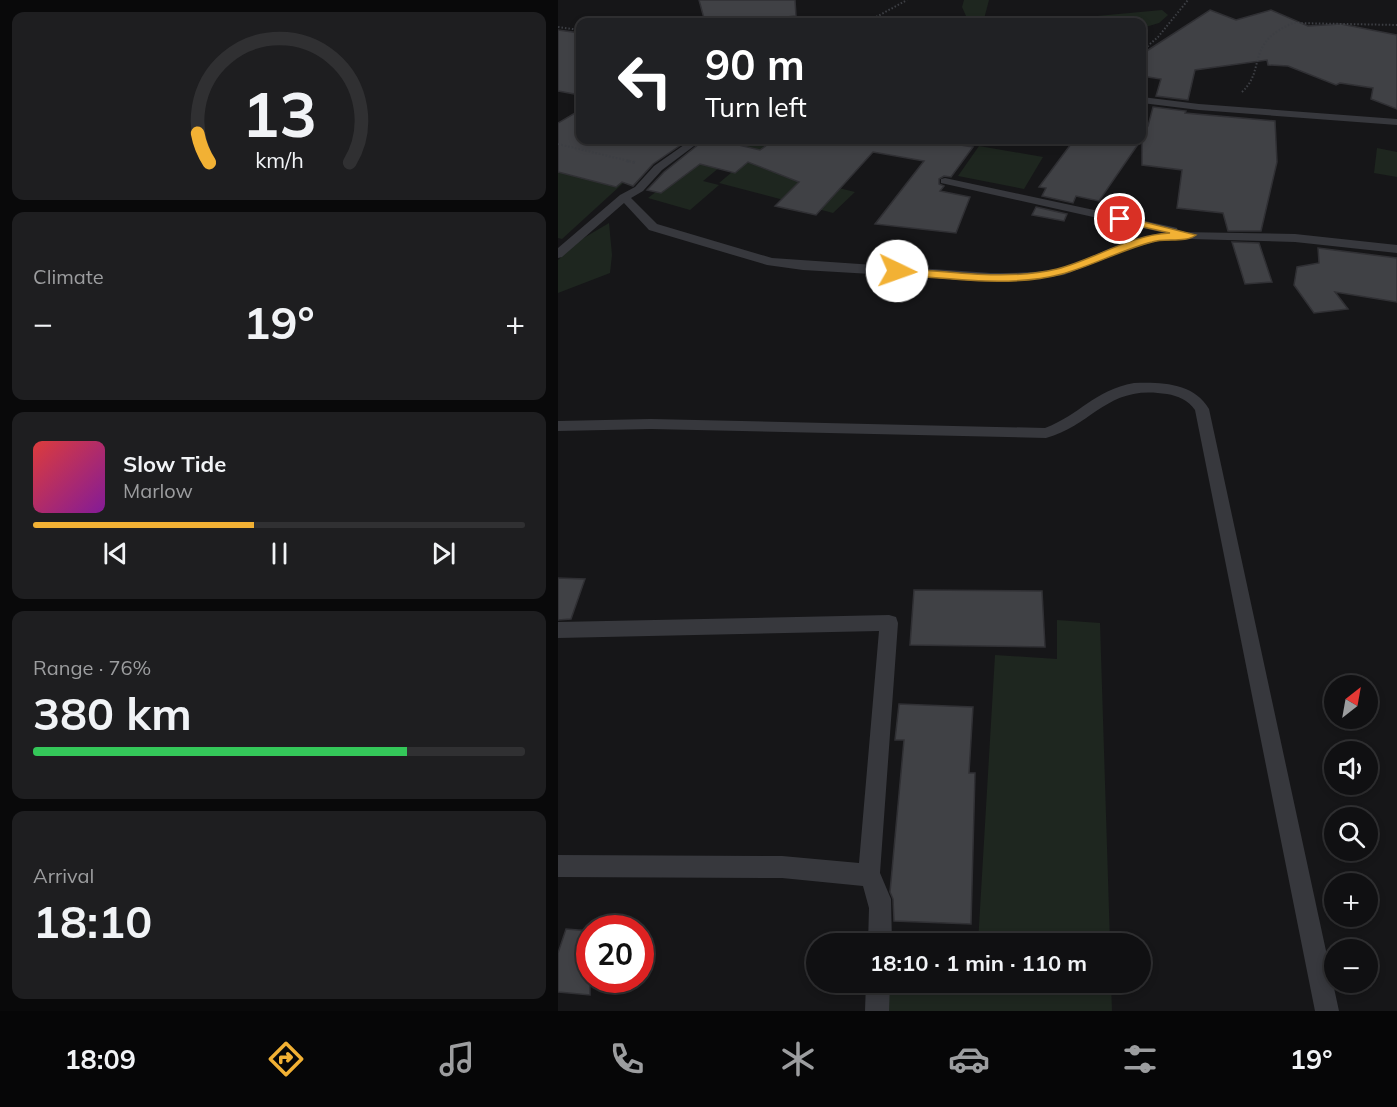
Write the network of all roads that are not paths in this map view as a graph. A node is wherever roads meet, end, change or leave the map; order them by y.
1 (1146, 100) edge
2 (1397, 122) edge
3 (692, 144) edge
4 (945, 182) dead end
5 (624, 197) junction
6 (1191, 235) junction
7 (1397, 249) edge
8 (558, 254) edge
9 (558, 426) edge
10 (558, 630) edge
11 (558, 866) edge
12 (869, 875) junction
13 (881, 933) edge
14 (877, 993) edge
15 (876, 1011) edge
16 (1327, 1011) edge

1 - 2 lane
3 - 5 lane
4 - 6 lane
5 - 6 lane
5 - 8 lane
6 - 7 lane
9 - 16 lane
10 - 12 lane
11 - 12 lane
12 - 13 lane
14 - 15 lane

